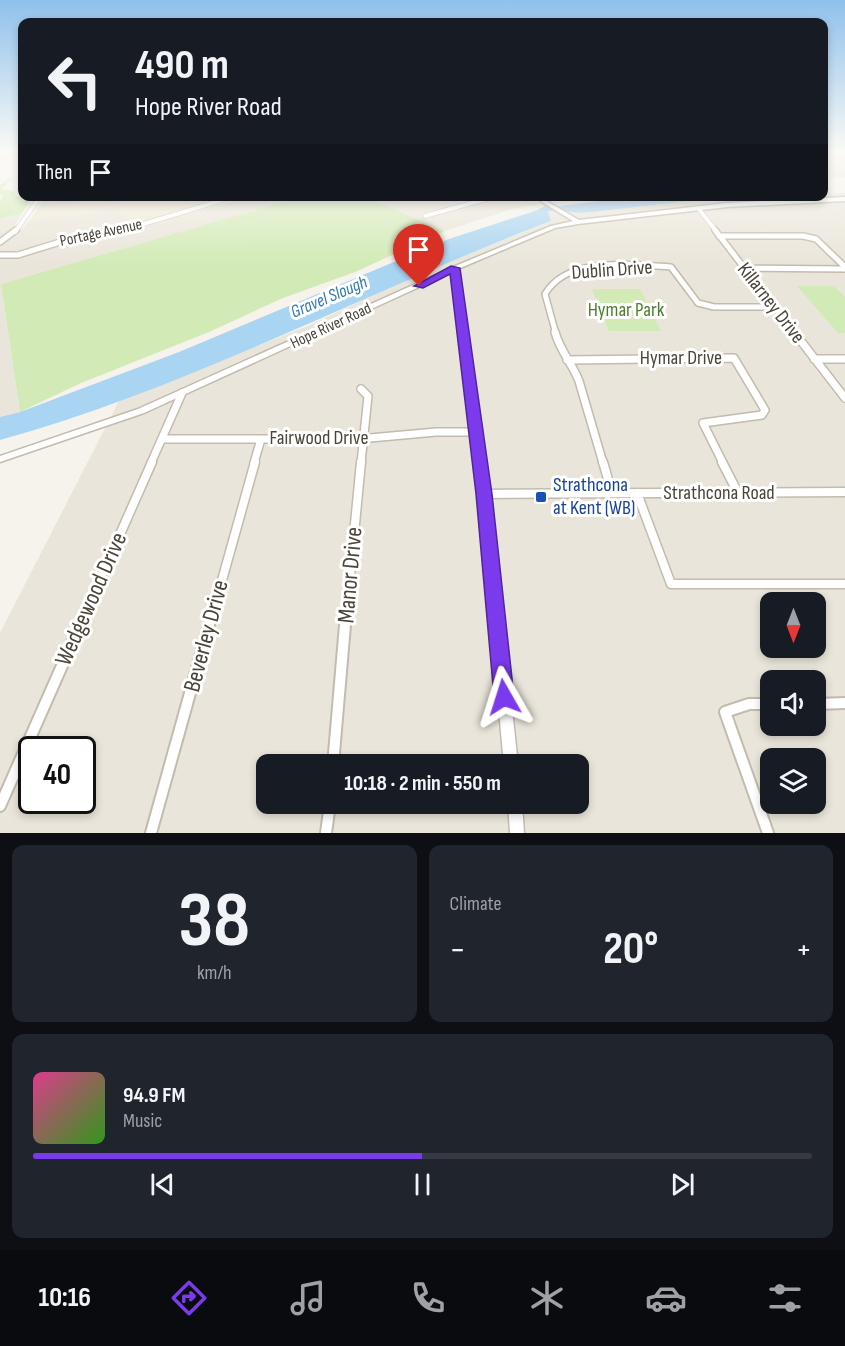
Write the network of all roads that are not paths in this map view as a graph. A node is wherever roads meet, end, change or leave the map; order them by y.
1 (845, 199) edge
2 (828, 200) edge
3 (37, 201) edge
4 (219, 201) edge
5 (479, 201) edge
6 (541, 201) edge
7 (812, 201) edge
8 (698, 208) junction
9 (425, 216) dead end
10 (575, 220) junction
11 (719, 236) junction
12 (63, 240) junction
13 (0, 242) edge
14 (69, 246) dead end
15 (0, 255) edge
16 (455, 268) junction
17 (744, 268) junction
18 (845, 268) edge
19 (774, 307) junction
20 (814, 359) junction
21 (845, 359) edge
22 (567, 360) junction
23 (361, 389) dead end
24 (183, 393) junction
25 (845, 398) edge
26 (476, 432) junction
27 (365, 438) junction
28 (162, 439) junction
29 (261, 439) junction
30 (0, 459) edge
31 (845, 492) edge
32 (612, 493) junction
33 (637, 493) junction
34 (738, 493) junction
35 (484, 494) junction
36 (845, 584) edge
37 (845, 703) edge
38 (760, 704) edge
39 (826, 704) edge
40 (334, 754) edge
41 (510, 754) edge
42 (0, 806) edge
43 (329, 814) edge
44 (516, 814) edge
45 (152, 833) edge
46 (327, 833) edge
47 (518, 833) edge
48 (768, 833) edge

1 - 2 street, Hope River Road
3 - 13 street
4 - 12 street, Portage Avenue
5 - 9 street
6 - 10 street
7 - 8 street, Hope River Road
8 - 10 street, Hope River Road
8 - 11 street, Killarney Drive
10 - 16 street, Hope River Road
11 - 17 street, Killarney Drive
11 - 18 street
12 - 14 street
12 - 15 street, Portage Avenue
16 - 24 street, Hope River Road
16 - 26 street
17 - 18 street
17 - 19 street, Killarney Drive
19 - 20 street, Killarney Drive
19 - 22 street, Dublin Drive
20 - 21 street
20 - 25 street, Killarney Drive
22 - 32 street, Dublin Drive
22 - 34 street, Hymar Drive
23 - 27 street, Manor Drive
24 - 28 street, Wedgewood Drive
24 - 30 street, Hope River Road
26 - 27 street, Fairwood Drive
26 - 35 street
27 - 29 street, Fairwood Drive
27 - 40 street, Manor Drive
28 - 29 street, Fairwood Drive
28 - 42 street, Wedgewood Drive
29 - 45 street, Beverley Drive
31 - 34 street, Strathcona Road
32 - 33 street, Strathcona Road
32 - 35 street, Strathcona Road
33 - 34 street, Strathcona Road
33 - 36 street
35 - 41 street
37 - 39 street
38 - 48 street
43 - 46 street
44 - 47 street

